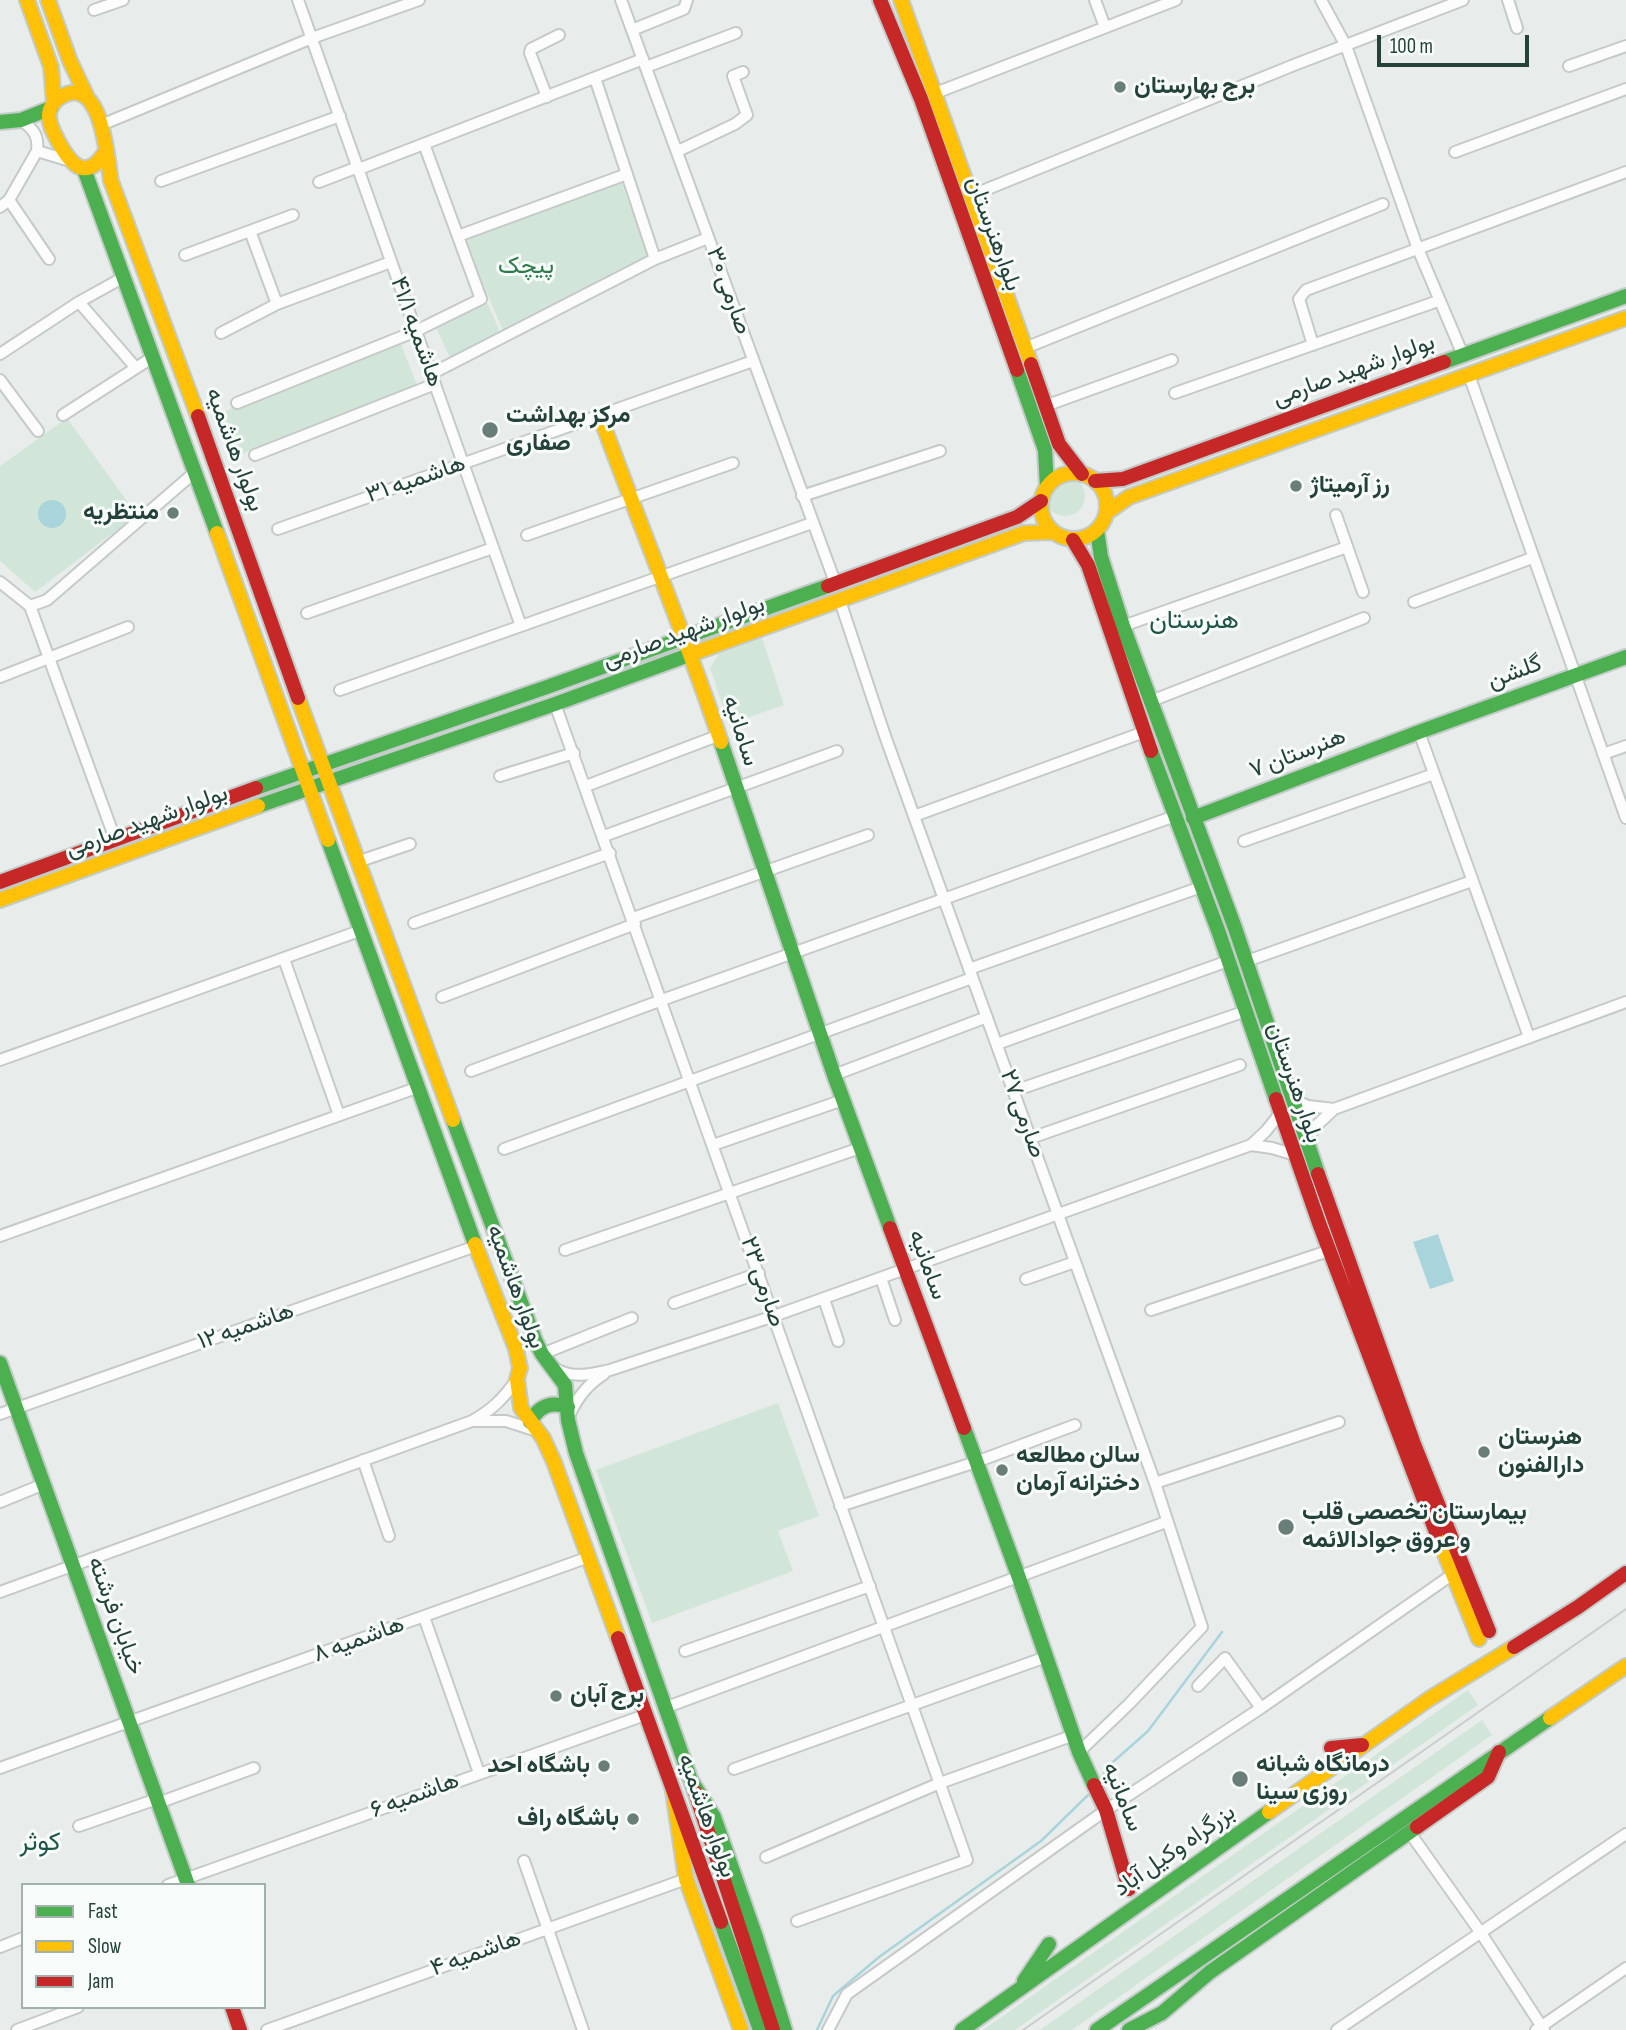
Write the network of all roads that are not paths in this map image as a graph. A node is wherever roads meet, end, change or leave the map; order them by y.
1 (27, 0) edge
2 (48, 0) edge
3 (123, 0) edge
4 (298, 0) edge
5 (419, 0) edge
6 (621, 0) edge
7 (687, 0) edge
8 (880, 0) edge
9 (901, 0) edge
10 (1095, 0) edge
11 (1176, 0) edge
12 (1321, 0) edge
13 (1463, 0) edge
14 (1508, 0) edge
15 (94, 10) dead end
16 (1105, 27) junction
17 (1517, 28) dead end
18 (632, 30) junction
19 (736, 33) dead end
20 (559, 35) dead end
21 (312, 38) junction
22 (1346, 46) junction
23 (1626, 46) edge
24 (644, 63) junction
25 (1569, 66) dead end
26 (743, 72) dead end
27 (595, 78) junction
28 (1626, 89) edge
29 (933, 94) junction
30 (87, 97) junction
31 (547, 97) junction
32 (52, 105) junction
33 (340, 116) junction
34 (21, 120) junction
35 (0, 122) edge
36 (101, 125) junction
37 (424, 144) junction
38 (37, 151) junction
39 (106, 151) junction
40 (678, 151) junction
41 (1455, 152) dead end
42 (67, 160) junction
43 (358, 168) junction
44 (84, 169) junction
45 (1626, 172) edge
46 (627, 174) junction
47 (161, 181) dead end
48 (319, 182) dead end
49 (970, 196) junction
50 (5, 204) edge
51 (1383, 204) dead end
52 (293, 215) dead end
53 (250, 231) junction
54 (458, 236) junction
55 (708, 238) junction
56 (1418, 249) junction
57 (185, 255) dead end
58 (49, 259) dead end
59 (655, 259) junction
60 (391, 262) junction
61 (124, 276) junction
62 (1626, 296) edge
63 (1438, 301) junction
64 (79, 302) junction
65 (1608, 302) junction
66 (277, 304) junction
67 (1621, 320) edge
68 (416, 331) junction
69 (221, 334) dead end
70 (1313, 345) junction
71 (1025, 348) junction
72 (0, 355) edge
73 (1463, 355) junction
74 (153, 358) junction
75 (1172, 360) dead end
76 (753, 361) junction
77 (136, 368) junction
78 (1469, 375) junction
79 (433, 379) junction
80 (0, 380) edge
81 (1175, 393) dead end
82 (237, 403) dead end
83 (1045, 406) junction
84 (62, 415) dead end
85 (600, 416) junction
86 (38, 431) dead end
87 (210, 448) junction
88 (940, 451) dead end
89 (188, 455) junction
90 (255, 455) dead end
91 (733, 463) dead end
92 (463, 464) junction
93 (195, 472) junction
94 (1089, 477) junction
95 (1047, 487) junction
96 (802, 496) junction
97 (630, 498) junction
98 (1041, 501) junction
99 (1106, 513) junction
100 (1336, 515) dead end
101 (812, 523) junction
102 (278, 529) dead end
103 (1097, 530) junction
104 (1054, 532) junction
105 (527, 535) dead end
106 (1073, 540) junction
107 (1347, 547) junction
108 (493, 548) junction
109 (1532, 558) junction
110 (659, 577) junction
111 (0, 582) edge
112 (835, 582) junction
113 (1363, 593) dead end
114 (840, 601) junction
115 (1414, 602) dead end
116 (30, 607) junction
117 (307, 613) dead end
118 (1364, 618) dead end
119 (521, 626) junction
120 (1123, 626) junction
121 (128, 627) dead end
122 (685, 636) junction
123 (691, 654) junction
124 (1626, 657) edge
125 (50, 660) junction
126 (1574, 676) junction
127 (0, 677) edge
128 (340, 690) dead end
129 (1151, 701) junction
130 (555, 704) junction
131 (1144, 732) junction
132 (1419, 732) junction
133 (717, 736) junction
134 (1626, 746) edge
135 (837, 751) dead end
136 (573, 753) junction
137 (1603, 754) junction
138 (323, 764) junction
139 (303, 771) junction
140 (1434, 774) junction
141 (500, 776) dead end
142 (329, 780) junction
143 (586, 786) junction
144 (310, 788) junction
145 (735, 788) junction
146 (914, 816) junction
147 (1175, 816) junction
148 (1193, 818) junction
149 (1626, 818) edge
150 (868, 835) dead end
151 (604, 836) junction
152 (115, 839) junction
153 (1244, 841) dead end
154 (410, 844) dead end
155 (610, 853) junction
156 (357, 862) junction
157 (39, 867) junction
158 (764, 872) junction
159 (1472, 881) junction
160 (0, 882) edge
161 (44, 883) junction
162 (1201, 887) junction
163 (944, 898) junction
164 (0, 900) edge
165 (634, 921) junction
166 (414, 923) dead end
167 (1235, 928) junction
168 (362, 930) junction
169 (1219, 933) junction
170 (792, 953) junction
171 (284, 959) junction
172 (1228, 961) junction
173 (1247, 961) junction
174 (971, 973) junction
175 (442, 997) dead end
176 (662, 1000) junction
177 (1626, 1003) edge
178 (1246, 1011) junction
179 (987, 1017) junction
180 (819, 1033) junction
181 (1530, 1037) junction
182 (997, 1044) junction
183 (0, 1060) edge
184 (1240, 1065) dead end
185 (471, 1071) dead end
186 (834, 1075) junction
187 (690, 1079) junction
188 (419, 1087) junction
189 (1014, 1091) junction
190 (1292, 1099) junction
191 (843, 1101) junction
192 (1334, 1109) junction
193 (1282, 1111) junction
194 (338, 1115) junction
195 (459, 1136) junction
196 (1031, 1138) junction
197 (1306, 1141) junction
198 (439, 1142) junction
199 (713, 1145) junction
200 (1251, 1145) junction
201 (860, 1148) junction
202 (503, 1149) dead end
203 (1295, 1155) junction
204 (730, 1193) junction
205 (1058, 1215) junction
206 (1335, 1218) junction
207 (1319, 1223) junction
208 (0, 1236) edge
209 (476, 1246) junction
210 (565, 1250) dead end
211 (1331, 1250) junction
212 (1075, 1262) junction
213 (904, 1270) junction
214 (759, 1273) junction
215 (881, 1278) junction
216 (1026, 1279) dead end
217 (824, 1298) junction
218 (674, 1303) dead end
219 (1151, 1310) dead end
220 (774, 1316) junction
221 (632, 1318) dead end
222 (895, 1320) dead end
223 (838, 1341) dead end
224 (542, 1354) junction
225 (0, 1363) edge
226 (552, 1367) junction
227 (610, 1370) junction
228 (517, 1379) junction
229 (16, 1408) junction
230 (568, 1413) junction
231 (0, 1414) edge
232 (471, 1421) junction
233 (1339, 1422) dead end
234 (1075, 1424) dead end
235 (534, 1427) junction
236 (363, 1460) junction
237 (976, 1462) junction
238 (1155, 1483) junction
239 (44, 1484) junction
240 (0, 1502) edge
241 (840, 1506) junction
242 (1166, 1522) junction
243 (390, 1536) dead end
244 (589, 1557) junction
245 (73, 1566) junction
246 (1626, 1573) edge
247 (1453, 1574) junction
248 (1018, 1575) junction
249 (870, 1586) junction
250 (0, 1592) edge
251 (424, 1617) junction
252 (884, 1626) junction
253 (685, 1651) dead end
254 (1046, 1657) junction
255 (1626, 1666) edge
256 (1198, 1686) dead end
257 (912, 1705) junction
258 (667, 1707) junction
259 (1261, 1708) junction
260 (645, 1715) junction
261 (129, 1722) junction
262 (1074, 1735) junction
263 (1363, 1745) junction
264 (1331, 1748) dead end
265 (1079, 1752) junction
266 (1499, 1752) junction
267 (0, 1768) edge
268 (254, 1768) dead end
269 (734, 1769) dead end
270 (479, 1773) junction
271 (692, 1782) junction
272 (940, 1783) junction
273 (673, 1791) junction
274 (158, 1801) junction
275 (1254, 1804) dead end
276 (1106, 1810) junction
277 (79, 1826) dead end
278 (1410, 1833) junction
279 (1626, 1834) edge
280 (1222, 1846) junction
281 (765, 1857) dead end
282 (524, 1861) dead end
283 (686, 1879) junction
284 (187, 1882) edge
285 (1129, 1889) dead end
286 (797, 1921) dead end
287 (547, 1928) junction
288 (1481, 1933) junction
289 (21, 1939) edge
290 (1049, 1944) dead end
291 (0, 1947) edge
292 (1626, 1968) edge
293 (754, 1991) junction
294 (1016, 1993) junction
295 (73, 2009) edge
296 (233, 2009) edge
297 (1139, 2028) edge
298 (1540, 2029) edge
299 (16, 2030) edge
300 (240, 2030) edge
301 (267, 2030) edge
302 (583, 2030) edge
303 (741, 2030) edge
304 (760, 2030) edge
305 (773, 2030) edge
306 (785, 2030) edge
307 (828, 2030) edge
308 (962, 2030) edge
309 (1097, 2030) edge
310 (1337, 2030) edge

1 - 32 main road
2 - 30 main road
3 - 15 street
4 - 21 street, هاشمیه ۴۱/۱
5 - 21 street
6 - 18 street, صارمی ۳۰
7 - 18 street
8 - 95 main road, بلوارهنرستان
9 - 29 main road, بلوارهنرستان
10 - 16 street
11 - 16 street
12 - 22 street
13 - 22 street
14 - 17 street
16 - 29 street
18 - 24 street, صارمی ۳۰
19 - 24 street
20 - 31 street
21 - 33 street, هاشمیه ۴۱/۱
21 - 36 street
22 - 49 street
22 - 56 street
23 - 25 street
24 - 27 street
24 - 40 street, صارمی ۳۰
26 - 40 street
27 - 31 street
27 - 46 street
28 - 41 street
29 - 49 main road, بلوارهنرستان
30 - 32 main road
30 - 36 main road
31 - 37 street
32 - 34 main road
32 - 42 main road
33 - 43 street, هاشمیه ۴۱/۱
33 - 47 street
34 - 35 main road
34 - 38 street
36 - 39 main road
37 - 43 street
37 - 54 street
38 - 42 street
38 - 50 street
39 - 44 main road
39 - 87 main road, بولوار هاشمیه
40 - 55 street, صارمی ۳۰
42 - 44 main road
43 - 48 street
43 - 60 street, هاشمیه ۴۱/۱
44 - 61 main road, بولوار هاشمیه
45 - 56 street
46 - 54 street
46 - 59 street
49 - 71 main road, بلوارهنرستان
50 - 58 street
51 - 71 street
52 - 53 street
53 - 57 street
53 - 66 street
54 - 68 street
55 - 59 street
55 - 76 street, صارمی ۳۰
56 - 63 street
56 - 70 street
59 - 79 street
60 - 66 street
60 - 68 street, هاشمیه ۴۱/۱
61 - 64 street
61 - 74 main road, بولوار هاشمیه
62 - 65 main road, بولوار شهید صارمی
63 - 70 street
63 - 73 street
64 - 72 street
64 - 77 street
65 - 67 main road
65 - 73 main road, بولوار شهید صارمی
66 - 69 street
67 - 78 main road, بولوار شهید صارمی
68 - 79 street, هاشمیه ۴۱/۱
68 - 82 street
70 - 81 street
71 - 83 main road, بلوارهنرستان
73 - 94 main road, بولوار شهید صارمی
74 - 77 street
74 - 89 main road, بولوار هاشمیه
75 - 83 street
76 - 85 street, هاشمیه ۳۱
76 - 96 street, صارمی ۳۰
77 - 84 street
78 - 99 main road, بولوار شهید صارمی
78 - 109 street
79 - 90 street
79 - 92 street, هاشمیه ۴۱/۱
80 - 86 street
83 - 94 main road, بلوارهنرستان
85 - 92 street, هاشمیه ۳۱
85 - 97 main road, سامانیه
87 - 89 main road
87 - 138 main road, بولوار هاشمیه
88 - 96 street
89 - 93 main road, بولوار هاشمیه
91 - 97 street
92 - 102 street, هاشمیه ۳۱
92 - 108 street, هاشمیه ۴۱/۱
93 - 116 street
93 - 139 main road, بولوار هاشمیه
94 - 95 main road
94 - 99 main road
95 - 98 main road
96 - 101 street, صارمی ۳۰
97 - 105 street
97 - 110 main road, سامانیه
98 - 104 main road
98 - 112 main road, بولوار شهید صارمی
99 - 103 main road
100 - 107 street
101 - 110 street
101 - 112 street, صارمی ۳۰
103 - 106 main road
103 - 120 main road, بلوار هنرستان
104 - 106 main road
104 - 114 main road, بولوار شهید صارمی
106 - 131 main road, بلوار هنرستان
107 - 113 street
107 - 120 street
108 - 117 street
108 - 119 street, هاشمیه ۴۱/۱
109 - 115 street
109 - 126 street
110 - 119 street
110 - 122 main road, سامانیه
111 - 116 street
112 - 122 main road, بولوار شهید صارمی
114 - 123 main road, بولوار شهید صارمی
114 - 146 street, صارمی ۲۷
116 - 125 street
118 - 129 street
119 - 128 street
120 - 129 main road, بلوار هنرستان
121 - 125 street
122 - 123 main road, سامانیه
122 - 138 main road, بولوار شهید صارمی
123 - 130 main road, بولوار شهید صارمی
123 - 133 main road, سامانیه
124 - 126 main road, گلشن
125 - 127 street
125 - 152 street
126 - 132 main road, گلشن
126 - 137 street
129 - 148 main road, بلوار هنرستان
130 - 136 street, صارمی ۲۳
130 - 142 main road, بولوار شهید صارمی
131 - 146 street
131 - 147 main road, بلوار هنرستان
132 - 140 street
132 - 148 main road, هنرستان ۷
133 - 143 street
133 - 145 main road, سامانیه
134 - 137 street
135 - 145 street
136 - 141 street
136 - 143 street, صارمی ۲۳
137 - 149 street
138 - 139 main road, بولوار شهید صارمی
138 - 142 main road, بولوار هاشمیه
139 - 144 main road, بولوار هاشمیه
139 - 152 main road, بولوار شهید صارمی
140 - 153 street
140 - 159 street
142 - 144 main road, بولوار شهید صارمی
142 - 156 main road, بولوار هاشمیه
143 - 151 street, صارمی ۲۳
144 - 161 main road, بولوار شهید صارمی
144 - 168 main road, بولوار هاشمیه
145 - 151 street
145 - 158 main road, سامانیه
146 - 163 street, صارمی ۲۷
147 - 162 main road, بلوار هنرستان
147 - 163 street
148 - 167 main road, بلوار هنرستان
150 - 158 street
151 - 155 street, صارمی ۲۳
152 - 157 main road, بولوار شهید صارمی
154 - 156 street
155 - 165 street, صارمی ۲۳
155 - 166 street
156 - 195 main road, بولوار هاشمیه
157 - 160 main road, بولوار شهید صارمی
157 - 161 main road
158 - 165 street
158 - 170 main road, سامانیه
159 - 173 street
159 - 181 street
161 - 164 main road, بولوار شهید صارمی
162 - 169 main road, بلوار هنرستان
162 - 174 street
163 - 170 street
163 - 174 street, صارمی ۲۷
165 - 175 street
165 - 176 street, صارمی ۲۳
167 - 169 main road
167 - 173 main road, بلوار هنرستان
168 - 171 street
168 - 188 main road, بولوار هاشمیه
169 - 172 main road, بلوار هنرستان
170 - 176 street
170 - 180 main road, سامانیه
171 - 183 street
171 - 194 street
172 - 178 main road, بلوار هنرستان
172 - 182 street
173 - 190 main road, بلوار هنرستان
174 - 179 street, صارمی ۲۷
174 - 180 street
176 - 185 street
176 - 187 street, صارمی ۲۳
177 - 181 street
178 - 189 street
178 - 193 main road, بلوار هنرستان
179 - 182 street, صارمی ۲۷
179 - 186 street
180 - 186 main road, سامانیه
180 - 187 street
181 - 192 street
182 - 189 street, صارمی ۲۷
184 - 196 street
186 - 191 main road, سامانیه
187 - 199 street, صارمی ۲۳
187 - 202 street
188 - 194 street
188 - 198 main road, بولوار هاشمیه
189 - 196 street, صارمی ۲۷
190 - 192 street
190 - 197 main road, بلوار هنرستان
191 - 199 street
191 - 201 main road, سامانیه
192 - 197 street
193 - 200 street
193 - 203 main road, بلوار هنرستان
194 - 208 street
195 - 198 main road
195 - 224 main road, بولوار هاشمیه
196 - 205 street, صارمی ۲۷
197 - 206 main road, بلوار هنرستان
198 - 209 main road, بولوار هاشمیه
199 - 204 street, صارمی ۲۳
200 - 203 street
200 - 205 street
201 - 204 street
201 - 213 main road, سامانیه
203 - 207 main road, بلوار هنرستان
204 - 210 street
204 - 214 street, صارمی ۲۳
205 - 212 street, صارمی ۲۷
205 - 213 street
206 - 207 main road
206 - 247 main road, بلوار هنرستان
207 - 211 main road, بلوار هنرستان
209 - 228 main road, بولوار هاشمیه
209 - 229 street, هاشمیه ۱۲
211 - 219 street
211 - 247 main road, بلوار هنرستان
212 - 216 street
212 - 238 street, صارمی ۲۷
213 - 215 street
213 - 237 main road, سامانیه
214 - 218 street
214 - 220 street, صارمی ۲۳
215 - 217 street
215 - 222 street
217 - 220 street
217 - 223 street
220 - 227 street
220 - 241 street, صارمی ۲۳
221 - 224 street
224 - 226 main road, بولوار هاشمیه
225 - 229 main road, خیابان فرشته
226 - 227 street
226 - 230 main road, بولوار هاشمیه
227 - 230 street
228 - 232 street
228 - 235 main road, بولوار هاشمیه
229 - 231 street, هاشمیه ۱۲
229 - 239 main road, خیابان فرشته
230 - 235 main road
230 - 258 main road, بولوار هاشمیه
232 - 235 street
232 - 236 street
233 - 238 street
234 - 237 street
235 - 244 main road, بولوار هاشمیه
236 - 243 street
236 - 245 street
237 - 241 street
237 - 248 main road, سامانیه
238 - 242 street, صارمی ۲۷
239 - 240 street
239 - 245 main road, خیابان فرشته
241 - 249 street, صارمی ۲۳
242 - 248 street
242 - 265 street, صارمی ۲۷
244 - 251 street, هاشمیه ۸
244 - 260 main road, بولوار هاشمیه
245 - 250 street
245 - 261 main road, خیابان فرشته
246 - 263 main road, بزرگراه وکیل آباد
247 - 259 street
248 - 252 street
248 - 254 main road, سامانیه
249 - 252 street, صارمی ۲۳
249 - 253 street
251 - 261 street, هاشمیه ۸
251 - 270 street
252 - 257 street, صارمی ۲۳
252 - 258 street
254 - 257 street
254 - 262 main road, سامانیه
255 - 266 main road
256 - 259 street
257 - 269 street
257 - 272 street, صارمی ۲۳
258 - 271 main road, بولوار هاشمیه
259 - 276 street
260 - 270 street, هاشمیه ۶
260 - 273 main road, بولوار هاشمیه
261 - 267 street, هاشمیه ۸
261 - 274 main road, خیابان فرشته
262 - 265 main road, سامانیه
262 - 272 street
263 - 264 main road
263 - 280 main road, بزرگراه وکیل آباد
265 - 276 main road, سامانیه
266 - 278 main road
266 - 309 main road
268 - 274 street
270 - 284 street, هاشمیه ۶
271 - 293 main road, بولوار هاشمیه
271 - 306 main road
272 - 281 street
272 - 286 street, صارمی ۲۳
273 - 283 main road
273 - 293 main road, بولوار هاشمیه
274 - 277 street
274 - 284 main road, خیابان فرشته
275 - 280 main road
276 - 285 main road, سامانیه
276 - 307 street
278 - 288 street
278 - 297 main road
279 - 288 street
280 - 294 main road, بزرگراه وکیل آباد
282 - 287 street
283 - 287 street, هاشمیه ۴
283 - 303 main road
287 - 301 street, هاشمیه ۴
287 - 302 street
288 - 298 street
288 - 310 street
289 - 291 street
290 - 294 main road
292 - 298 street
293 - 304 main road
293 - 305 main road
294 - 308 main road, بزرگراه وکیل آباد
295 - 299 street
296 - 300 main road

